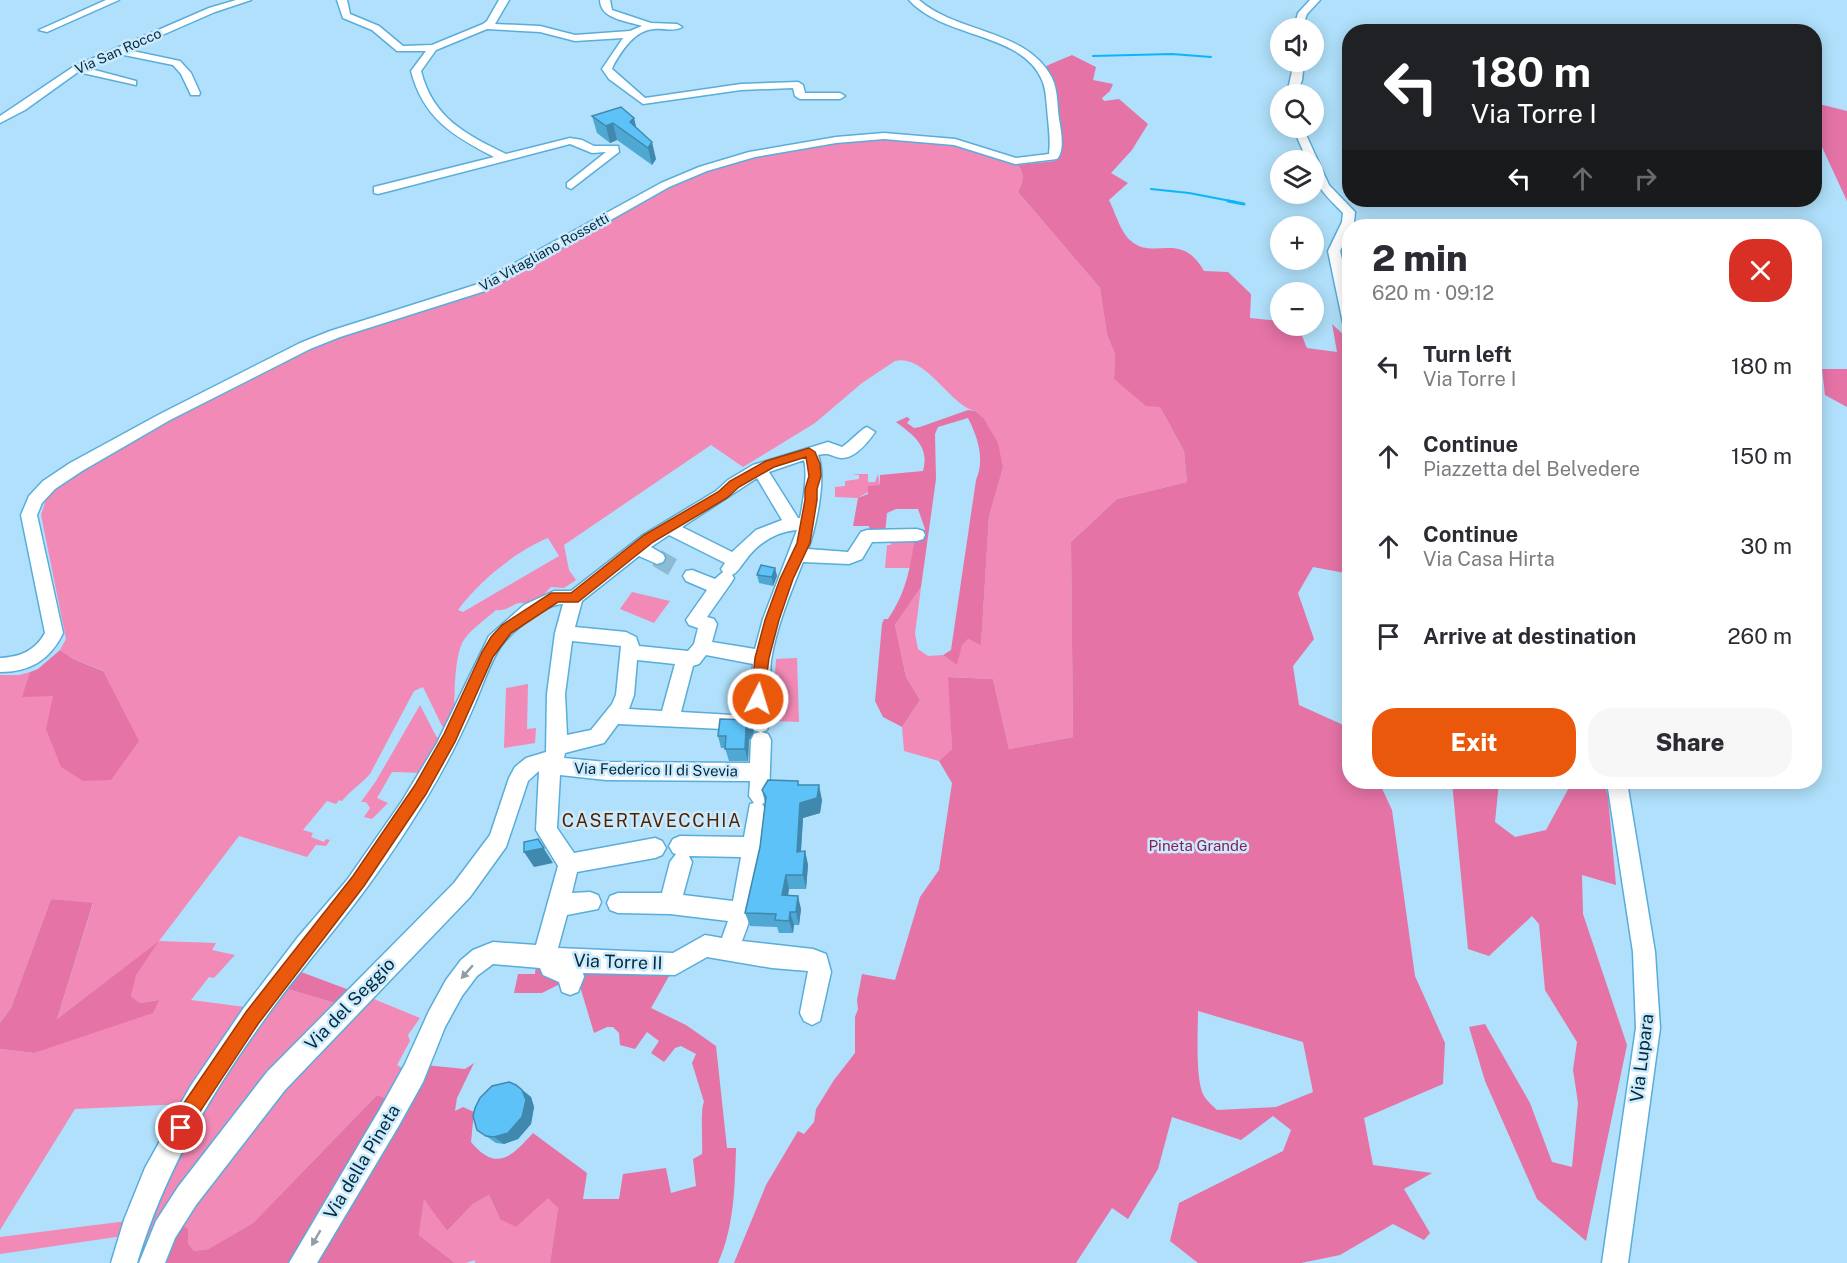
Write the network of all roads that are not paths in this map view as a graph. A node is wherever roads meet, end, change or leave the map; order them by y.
1 (114, 0) edge
2 (208, 0) edge
3 (246, 0) edge
4 (342, 0) edge
5 (504, 0) edge
6 (605, 0) edge
7 (914, 0) edge
8 (1316, 0) edge
9 (227, 5) junction
10 (1301, 18) edge
11 (486, 26) junction
12 (650, 27) junction
13 (678, 27) dead end
14 (45, 30) dead end
15 (633, 34) junction
16 (433, 48) junction
17 (116, 51) junction
18 (77, 69) junction
19 (132, 83) dead end
20 (195, 93) dead end
21 (840, 96) dead end
22 (0, 120) edge
23 (506, 158) junction
24 (571, 185) dead end
25 (1324, 186) edge
26 (378, 190) dead end
27 (1342, 205) edge
28 (1342, 234) edge
29 (1342, 287) edge
30 (867, 432) dead end
31 (809, 452) junction
32 (759, 469) junction
33 (799, 524) junction
34 (669, 528) junction
35 (916, 535) dead end
36 (638, 547) junction
37 (798, 555) junction
38 (657, 558) tunnel mouth
39 (727, 574) junction
40 (693, 576) tunnel mouth
41 (572, 606) junction
42 (564, 633) junction
43 (628, 652) junction
44 (694, 652) junction
45 (762, 658) junction
46 (0, 665) edge
47 (614, 716) junction
48 (669, 720) junction
49 (760, 728) junction
50 (554, 757) junction
51 (760, 772) junction
52 (1618, 789) edge
53 (655, 848) dead end
54 (753, 848) junction
55 (569, 864) junction
56 (590, 902) dead end
57 (618, 903) dead end
58 (670, 904) junction
59 (559, 905) junction
60 (742, 912) junction
61 (728, 949) junction
62 (549, 959) junction
63 (570, 984) dead end
64 (812, 1014) dead end
65 (420, 1061) joint
66 (124, 1263) edge
67 (152, 1263) edge
68 (302, 1263) edge
69 (1616, 1263) edge

1 - 14 street
2 - 9 street
3 - 9 street, Via San Rocco
4 - 16 street
5 - 11 street
6 - 12 street
7 - 46 street, Via Vitagliano Rossetti
8 - 10 street
9 - 17 street, Via San Rocco
11 - 15 street
11 - 16 street
12 - 13 street
12 - 15 street
15 - 21 street
16 - 23 street
17 - 18 street, Via San Rocco
17 - 20 street
18 - 19 street
18 - 22 street, Via San Rocco
23 - 24 street
23 - 26 street
25 - 27 street
28 - 29 street
30 - 31 street
31 - 32 street
31 - 33 street
32 - 33 street
32 - 34 street
33 - 37 street
33 - 39 street
34 - 36 street
34 - 39 street
35 - 37 street
36 - 38 street
36 - 41 street
37 - 45 street
39 - 40 street
39 - 44 street
41 - 42 street
41 - 66 street
42 - 43 street
42 - 50 street
43 - 44 street
43 - 47 street
44 - 45 street
44 - 48 street
45 - 49 street
47 - 48 street
47 - 50 street
48 - 49 street
49 - 51 street
50 - 51 street, Via Federico II di Svevia
50 - 55 street
50 - 67 street, Via del Seggio
51 - 54 street
52 - 69 street, Via Lupara
53 - 55 street
54 - 58 street
54 - 60 street
55 - 59 street
56 - 59 street
57 - 58 street
58 - 60 street
59 - 62 street
60 - 61 street
61 - 62 street, Via Torre II
61 - 64 street, Via Torre II
62 - 63 street
62 -> 65 street, Via Torre II
65 -> 68 street, Via della Pineta

